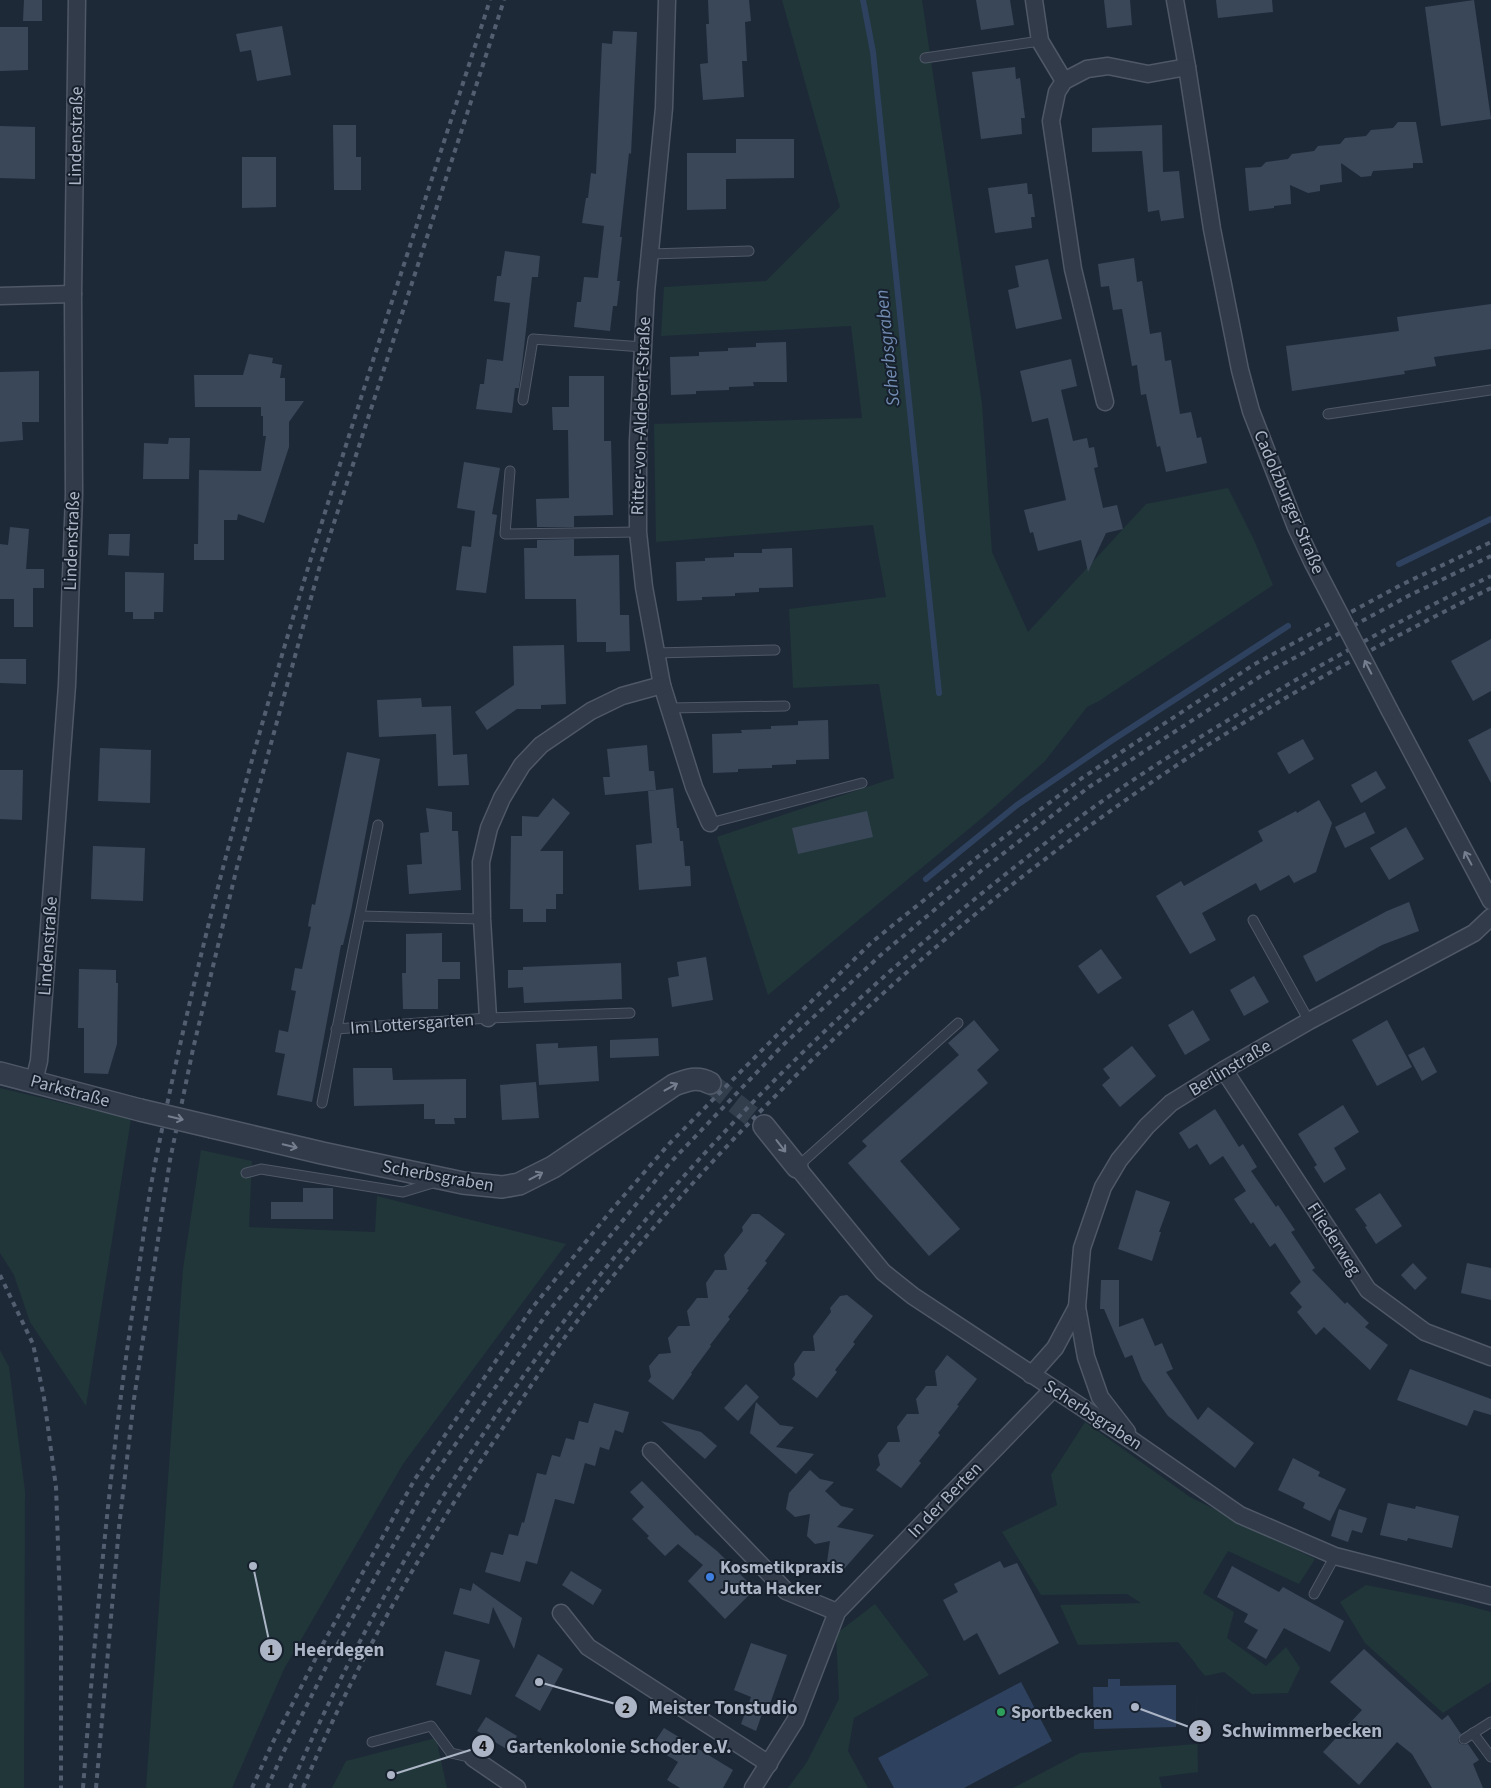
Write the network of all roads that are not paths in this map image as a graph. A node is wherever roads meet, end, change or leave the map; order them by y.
1 (77, 0) edge
2 (667, 0) edge
3 (1034, 0) edge
4 (1175, 0) edge
5 (1040, 41) junction
6 (925, 58) dead end
7 (1187, 67) junction
8 (1064, 81) junction
9 (748, 251) dead end
10 (650, 254) junction
11 (73, 294) junction
12 (0, 296) edge
13 (643, 347) junction
14 (1491, 390) edge
15 (523, 400) dead end
16 (1104, 402) dead end
17 (1328, 414) dead end
18 (510, 471) dead end
19 (638, 532) junction
20 (774, 650) dead end
21 (656, 653) junction
22 (662, 685) junction
23 (785, 706) dead end
24 (670, 708) junction
25 (862, 783) dead end
26 (710, 823) joint
27 (378, 826) dead end
28 (1491, 902) edge
29 (360, 916) junction
30 (1491, 917) edge
31 (482, 920) junction
32 (1253, 920) dead end
33 (630, 1013) dead end
34 (488, 1018) junction
35 (1309, 1021) junction
36 (958, 1023) dead end
37 (336, 1029) junction
38 (1224, 1070) junction
39 (0, 1073) edge
40 (34, 1081) junction
41 (710, 1083) tunnel mouth
42 (322, 1103) dead end
43 (140, 1110) joint
44 (764, 1126) tunnel mouth
45 (797, 1167) junction
46 (246, 1173) dead end
47 (446, 1180) junction
48 (1077, 1307) junction
49 (1491, 1357) edge
50 (1031, 1375) junction
51 (1053, 1389) junction
52 (1136, 1443) junction
53 (651, 1452) dead end
54 (1335, 1556) junction
55 (1314, 1594) dead end
56 (1491, 1596) edge
57 (837, 1612) junction
58 (561, 1613) dead end
59 (1491, 1722) edge
60 (1473, 1733) junction
61 (1464, 1739) dead end
62 (372, 1742) dead end
63 (1491, 1757) edge
64 (473, 1758) joint
65 (769, 1764) junction
66 (517, 1788) edge
67 (753, 1788) edge

1 - 11 street, Lindenstraße
2 - 10 street, Ritter-von-Aldebert-Straße
3 - 5 street
4 - 7 street, Cadolzburger Straße
5 - 6 lane
5 - 8 street
7 - 8 street
28 -> 7 street, Cadolzburger Straße, bridge
8 - 16 street
9 - 10 lane
10 - 13 street, Ritter-von-Aldebert-Straße
11 - 12 street
11 - 40 street, Lindenstraße
13 - 15 lane
13 - 19 street, Ritter-von-Aldebert-Straße
14 - 17 lane
18 - 19 lane
19 - 21 street, Ritter-von-Aldebert-Straße
20 - 21 lane
21 - 22 street, Ritter-von-Aldebert-Straße
22 - 24 street, Ritter-von-Aldebert-Straße
22 - 31 street, Im Lottersgarten
23 - 24 lane
24 - 26 street, Ritter-von-Aldebert-Straße
25 - 26 lane
27 - 29 lane, Im Lottersgarten
29 - 31 lane
29 - 37 lane, Im Lottersgarten
30 - 35 street, Berlinstraße
31 - 34 street, Im Lottersgarten
32 - 35 lane
33 - 34 lane, Im Lottersgarten
34 - 37 lane, Im Lottersgarten
35 - 38 street, Berlinstraße
36 - 45 lane
37 - 42 lane, Im Lottersgarten
38 - 48 street, Berlinstraße
38 - 49 street, Fliederweg
39 - 40 street, Parkstraße
40 - 43 street, Parkstraße
47 -> 41 street, Scherbsgraben
43 -> 47 street, Scherbsgraben, bridge
44 -> 45 street, Scherbsgraben
45 - 50 street, Scherbsgraben
46 - 47 lane
48 - 50 street, Berlinstraße
48 - 52 street, Berlinstraße
50 - 51 street, Scherbsgraben
51 - 52 street, Scherbsgraben
51 - 57 street, In der Berten
52 - 54 street, Scherbsgraben
53 - 57 street
54 - 55 lane
54 - 56 street, Scherbsgraben
57 - 65 street, In der Berten
58 - 65 street
59 - 60 lane
60 - 61 lane
60 - 63 lane
62 - 64 lane
64 - 66 street
65 - 67 street, In der Berten

